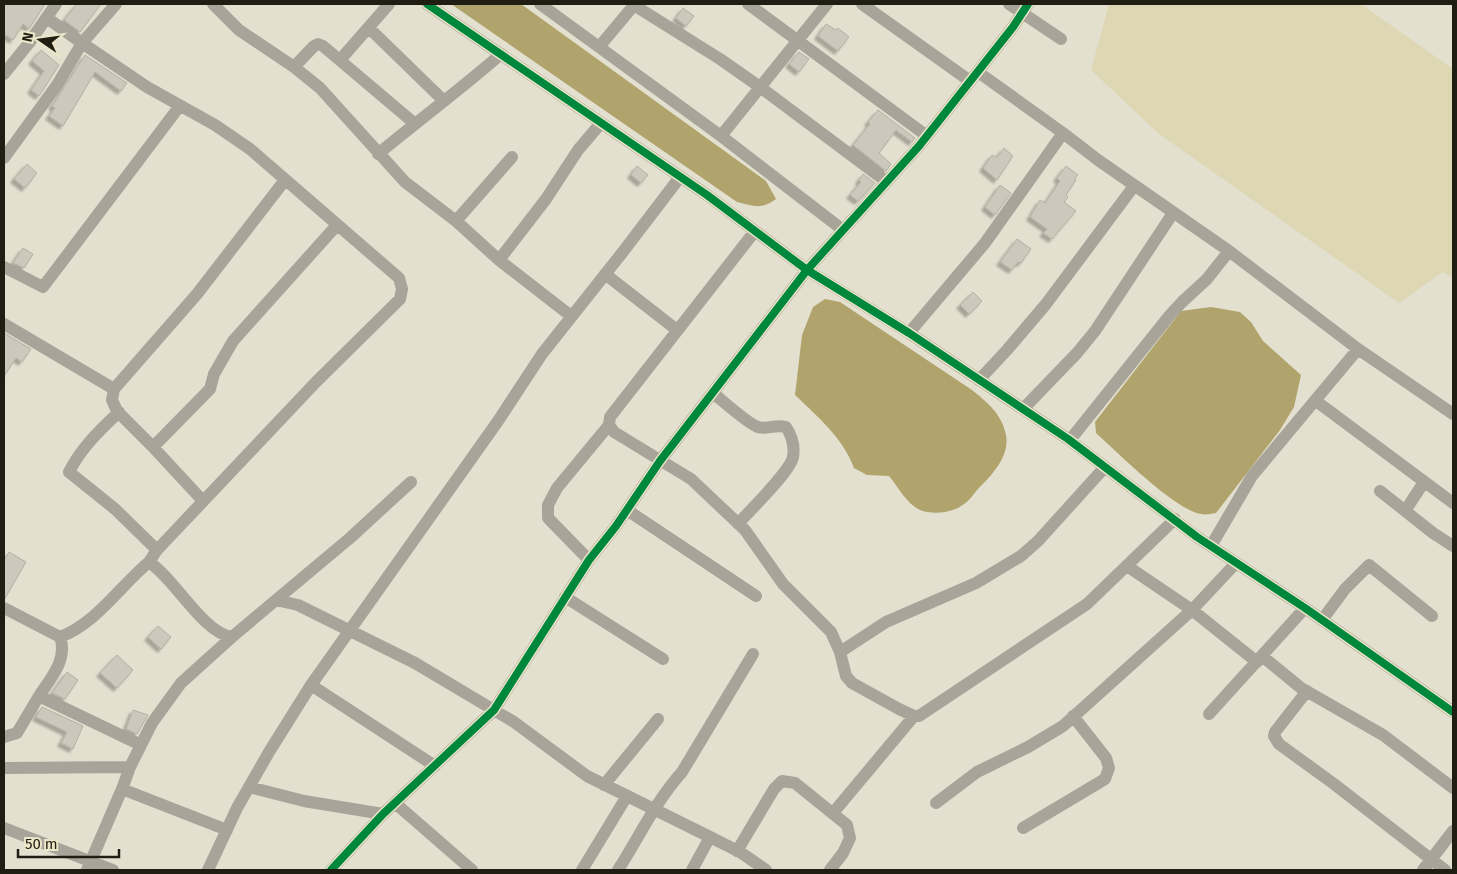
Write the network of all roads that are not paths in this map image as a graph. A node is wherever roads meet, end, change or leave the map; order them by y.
1 (56, 4) edge
2 (116, 4) edge
3 (213, 4) edge
4 (389, 4) edge
5 (427, 4) edge
6 (540, 4) edge
7 (634, 4) edge
8 (748, 4) edge
9 (827, 4) edge
10 (862, 4) edge
11 (1009, 4) edge
12 (1025, 8) edge
13 (47, 18) junction
14 (369, 28) junction
15 (1061, 39) dead end
16 (798, 41) junction
17 (82, 43) junction
18 (599, 47) junction
19 (501, 54) junction
20 (340, 60) junction
21 (294, 67) junction
22 (4, 74) edge
23 (974, 76) junction
24 (760, 87) junction
25 (444, 101) junction
26 (180, 107) junction
27 (414, 123) junction
28 (601, 123) junction
29 (1064, 133) junction
30 (721, 136) junction
31 (927, 136) junction
32 (378, 154) junction
33 (512, 157) dead end
34 (4, 158) edge
35 (680, 177) junction
36 (285, 180) junction
37 (886, 182) junction
38 (1134, 186) junction
39 (1173, 213) junction
40 (456, 221) junction
41 (337, 225) junction
42 (843, 230) junction
43 (755, 231) junction
44 (1229, 251) junction
45 (499, 260) junction
46 (5, 269) edge
47 (807, 270) junction
48 (605, 274) junction
49 (571, 316) junction
50 (4, 324) edge
51 (677, 330) junction
52 (909, 333) junction
53 (1358, 349) junction
54 (979, 380) junction
55 (114, 389) junction
56 (712, 393) junction
57 (1316, 401) junction
58 (1023, 409) junction
59 (119, 412) junction
60 (1453, 414) edge
61 (609, 425) junction
62 (1070, 440) junction
63 (153, 447) junction
64 (660, 462) junction
65 (1105, 467) junction
66 (411, 482) dead end
67 (1424, 482) junction
68 (1380, 491) dead end
69 (203, 501) junction
70 (1453, 503) edge
71 (627, 510) junction
72 (1405, 511) junction
73 (1175, 519) junction
74 (738, 524) junction
75 (1211, 546) junction
76 (1453, 546) edge
77 (157, 550) junction
78 (590, 560) junction
79 (150, 562) junction
80 (1236, 562) junction
81 (1127, 566) junction
82 (756, 596) dead end
83 (566, 597) junction
84 (276, 600) junction
85 (4, 608) edge
86 (1306, 608) junction
87 (1192, 610) junction
88 (1432, 616) dead end
89 (1322, 620) junction
90 (350, 631) junction
91 (60, 637) junction
92 (232, 637) junction
93 (840, 652) junction
94 (753, 654) dead end
95 (663, 659) dead end
96 (1259, 659) junction
97 (311, 685) junction
98 (1307, 691) junction
99 (39, 696) junction
100 (494, 710) junction
101 (1453, 712) edge
102 (1210, 714) dead end
103 (914, 716) junction
104 (1073, 716) junction
105 (658, 720) dead end
106 (4, 737) edge
107 (141, 745) junction
108 (434, 766) junction
109 (130, 767) junction
110 (4, 768) edge
111 (604, 785) junction
112 (249, 787) junction
113 (1453, 788) edge
114 (122, 789) junction
115 (627, 796) junction
116 (395, 803) junction
117 (936, 803) dead end
118 (654, 809) junction
119 (833, 813) junction
120 (383, 814) junction
121 (4, 828) edge
122 (1023, 828) dead end
123 (227, 830) junction
124 (1453, 831) edge
125 (710, 837) junction
126 (736, 851) junction
127 (1432, 858) junction
128 (88, 866) edge
129 (113, 870) edge
130 (208, 870) edge
131 (331, 870) edge
132 (472, 870) edge
133 (582, 870) edge
134 (618, 870) edge
135 (692, 870) edge
136 (766, 870) edge
137 (830, 870) edge
138 (1423, 870) edge
139 (1446, 870) edge

1 - 13 street
2 - 17 street
3 - 21 street
4 - 14 street
5 - 19 street
6 - 18 street
7 - 18 street
7 - 24 street
8 - 16 street
9 - 16 street
10 - 23 street
11 - 12 street
12 - 15 street
12 - 23 street
13 - 17 street
13 - 22 street
14 - 20 street
14 - 25 street
16 - 24 street
16 - 31 street
17 - 26 street
17 - 34 street
18 - 30 street
19 - 25 street
19 - 28 street
20 - 21 street
20 - 27 street
21 - 32 street
23 - 29 street
23 - 31 street
24 - 30 street
24 - 37 street
25 - 27 street
26 - 36 street
26 - 46 street
27 - 32 street
28 - 35 street
28 - 45 street
29 - 38 street
29 - 52 street
30 - 42 street
31 - 37 street
32 - 40 street
33 - 40 street
35 - 43 street
35 - 48 street
36 - 41 street
36 - 55 street
37 - 42 street
38 - 39 street
38 - 54 street
39 - 44 street
39 - 58 street
40 - 45 street
41 - 63 street
41 - 69 street
42 - 47 street
43 - 47 street
43 - 51 street
44 - 53 street
44 - 62 street
45 - 49 street
47 - 52 street
47 - 56 street
48 - 49 street
48 - 51 street
49 - 90 street
50 - 55 street
51 - 61 street
52 - 54 street
53 - 57 street
53 - 60 street
54 - 58 street
55 - 59 street
56 - 64 street
56 - 74 street
57 - 67 street
57 - 75 street
58 - 62 street
59 - 63 street
59 - 77 street
61 - 64 street
61 - 78 street
62 - 65 street
63 - 69 street
64 - 71 street
64 - 74 street
65 - 73 street
65 - 93 street
66 - 84 street
67 - 70 street
67 - 72 street
68 - 72 street
69 - 77 street
71 - 78 street
71 - 82 street
72 - 76 street
73 - 75 street
73 - 81 street
74 - 93 street
75 - 80 street
77 - 79 street
78 - 83 street
79 - 91 street
79 - 92 street
80 - 86 street
80 - 87 street
81 - 87 street
81 - 103 street
83 - 95 street
83 - 100 street
84 - 90 street
84 - 92 street
85 - 91 street
86 - 89 street
86 - 96 street
87 - 96 street
87 - 104 street
88 - 89 street
89 - 101 street
90 - 97 street
90 - 100 street
91 - 99 street
92 - 107 street
93 - 103 street
94 - 118 street
96 - 98 street
96 - 102 street
97 - 108 street
97 - 112 street
98 - 113 street
98 - 127 street
99 - 106 street
99 - 107 street
100 - 108 street
100 - 111 street
103 - 119 street
104 - 117 street
104 - 122 street
105 - 111 street
107 - 109 street
108 - 116 street
109 - 110 street
109 - 114 street
111 - 115 street
112 - 120 street
112 - 123 street
114 - 123 street
114 - 128 street
115 - 118 street
115 - 133 street
116 - 120 street
116 - 132 street
118 - 125 street
118 - 134 street
119 - 126 street
119 - 137 street
120 - 131 street
121 - 128 street
123 - 130 street
124 - 127 street
125 - 126 street
125 - 135 street
126 - 136 street
127 - 138 street
127 - 139 street
128 - 129 street

